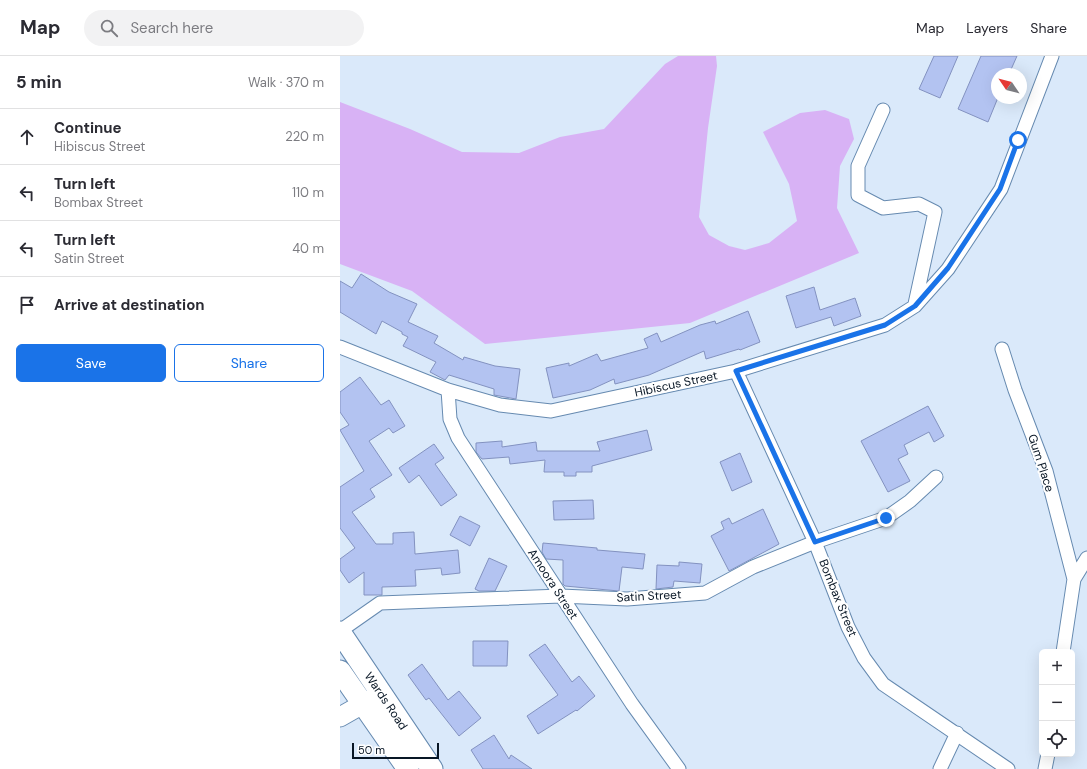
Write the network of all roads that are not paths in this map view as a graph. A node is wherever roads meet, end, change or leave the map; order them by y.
1 (1052, 56) edge
2 (883, 110) dead end
3 (915, 306) junction
4 (340, 347) edge
5 (1002, 349) dead end
6 (736, 371) junction
7 (448, 390) junction
8 (936, 477) dead end
9 (815, 542) junction
10 (1087, 558) edge
11 (1074, 579) junction
12 (561, 596) junction
13 (340, 632) edge
14 (1063, 649) edge
15 (340, 671) edge
16 (382, 693) junction
17 (362, 704) junction
18 (340, 718) edge
19 (957, 733) junction
20 (1047, 757) edge
21 (408, 769) edge
22 (432, 769) edge
23 (678, 769) edge
24 (940, 769) edge
25 (1008, 769) edge
26 (1045, 769) edge

1 - 3 street, Hibiscus Street
2 - 3 street
3 - 6 street, Hibiscus Street
4 - 7 street, Hibiscus Street
5 - 11 street, Gum Place
6 - 7 street, Hibiscus Street
6 - 9 street, Bombax Street
7 - 12 street, Amoora Street
8 - 9 street, Satin Street
9 - 12 street, Satin Street
9 - 19 street, Bombax Street
10 - 11 street
11 - 14 street
12 - 13 street, Satin Street
12 - 23 street, Amoora Street
13 - 16 main road, Wards Road
15 - 17 main road, Wards Road
16 - 17 street
16 - 22 main road, Wards Road
17 - 18 street
17 - 21 main road, Wards Road
19 - 24 street
19 - 25 street, Bombax Street
20 - 26 street

